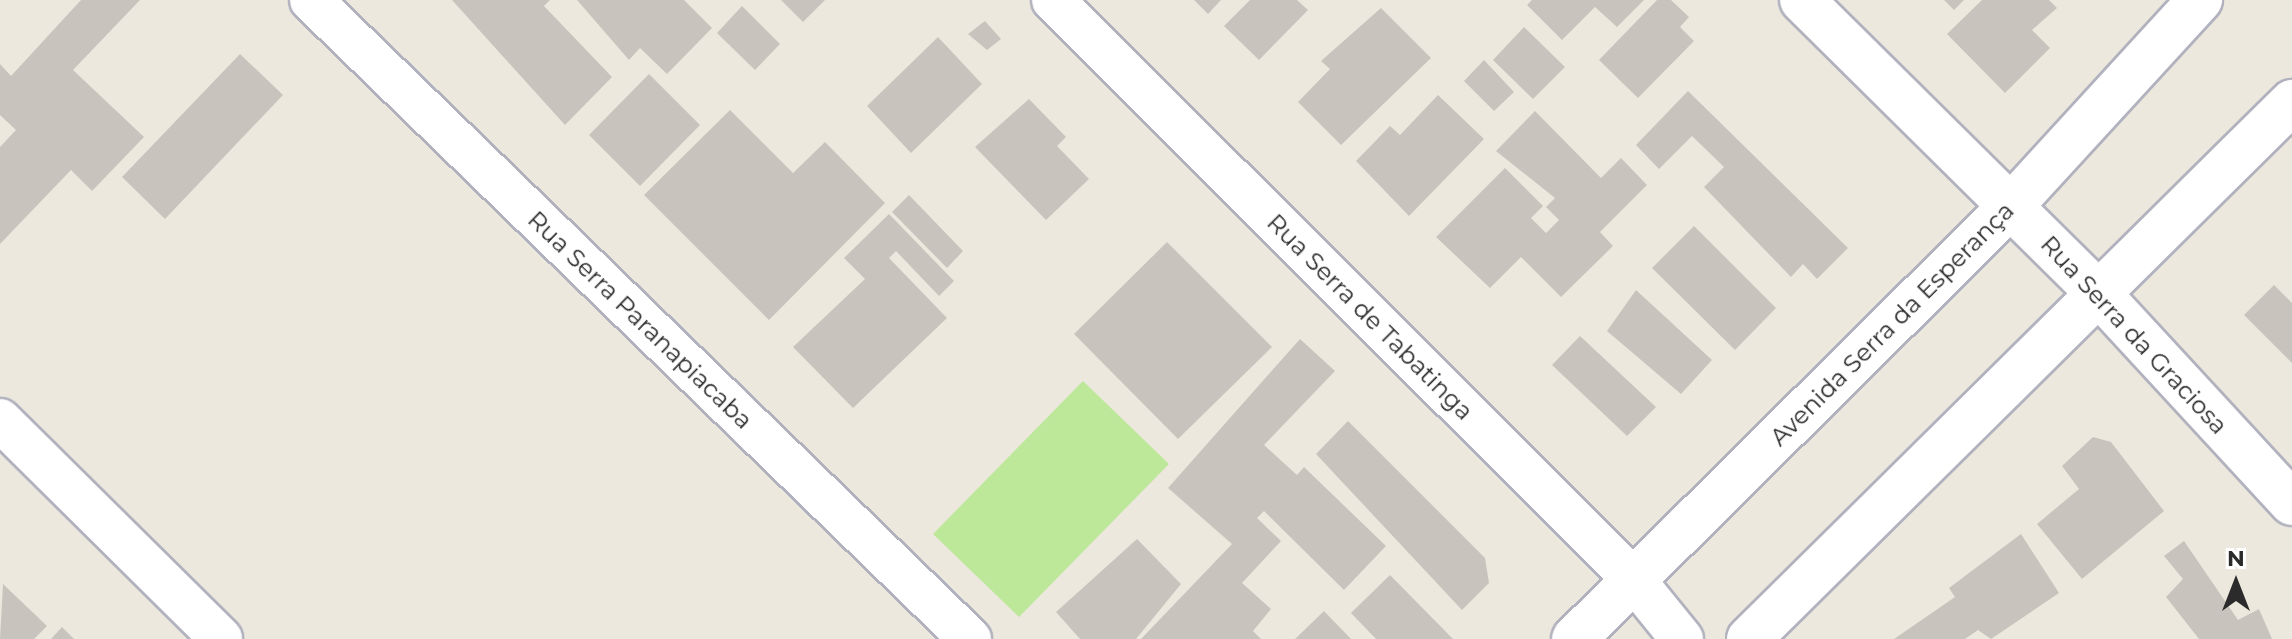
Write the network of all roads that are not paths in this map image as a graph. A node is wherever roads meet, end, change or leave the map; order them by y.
1 (311, 0) edge
2 (1053, 0) edge
3 (1802, 0) edge
4 (2200, 0) edge
5 (2292, 102) edge
6 (2011, 206) junction
7 (2100, 295) junction
8 (0, 420) edge
9 (2292, 504) edge
10 (1634, 580) junction
11 (221, 639) edge
12 (970, 639) edge
13 (1574, 639) edge
14 (1682, 639) edge
15 (1749, 639) edge

1 - 12 street, Rua Serra Paranapiacaba
2 - 10 street, Rua Serra de Tabatinga
3 - 6 street, Rua Serra da Graciosa
4 - 6 street, Avenida Serra da Esperança
5 - 7 street
6 - 7 street, Rua Serra da Graciosa
6 - 10 street, Avenida Serra da Esperança
7 - 9 street, Rua Serra da Graciosa
7 - 15 street
8 - 11 street
10 - 13 street, Avenida Serra da Esperança
10 - 14 street, Rua Serra de Tabatinga

